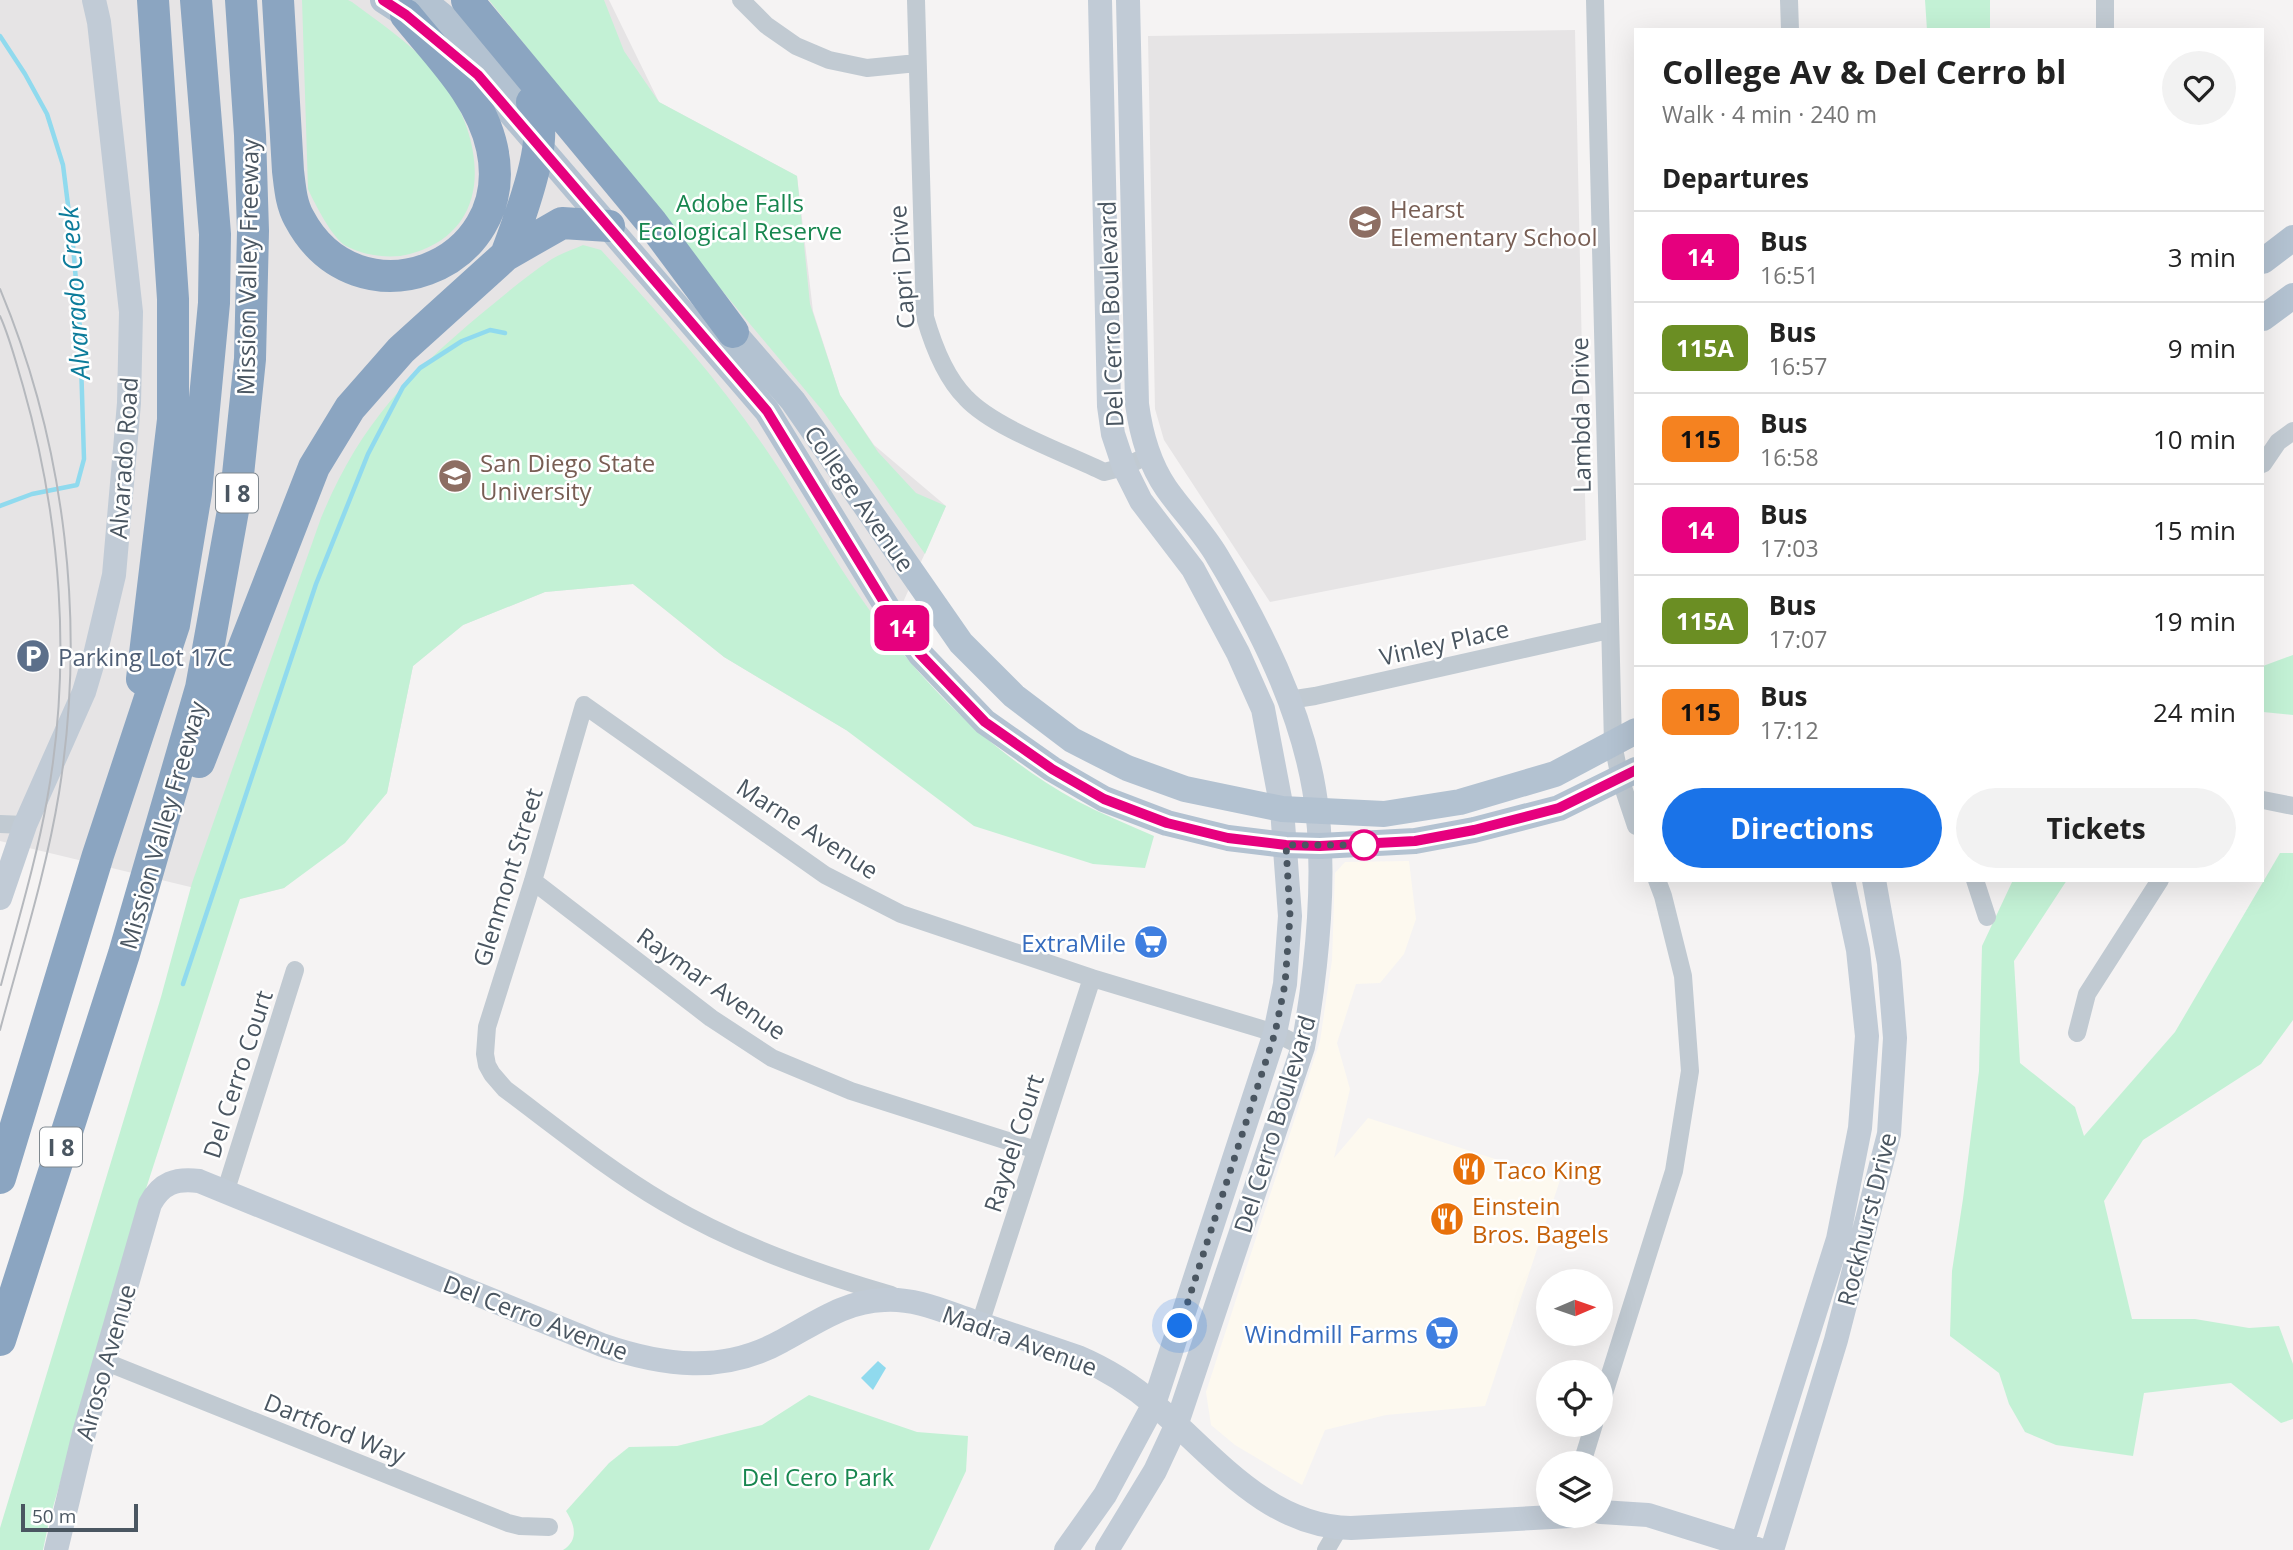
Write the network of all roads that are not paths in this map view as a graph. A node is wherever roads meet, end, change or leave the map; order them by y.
1 (94, 0) edge
2 (134, 0) edge
3 (153, 0) edge
4 (196, 0) edge
5 (241, 0) edge
6 (278, 0) edge
7 (467, 0) edge
8 (741, 0) edge
9 (916, 0) edge
10 (1101, 0) edge
11 (1128, 0) edge
12 (1595, 0) edge
13 (1789, 0) edge
14 (2105, 0) edge
15 (404, 5) edge
16 (1790, 28) edge
17 (2105, 28) edge
18 (917, 63) junction
19 (532, 102) junction
20 (538, 147) junction
21 (165, 173) junction
22 (609, 226) junction
23 (2293, 238) edge
24 (506, 255) junction
25 (2264, 260) edge
26 (2293, 296) edge
27 (2264, 317) edge
28 (733, 332) junction
29 (2293, 431) edge
30 (1149, 455) junction
31 (2264, 463) edge
32 (1124, 467) junction
33 (1609, 631) junction
34 (1289, 700) junction
35 (584, 705) joint
36 (1634, 732) edge
37 (1614, 744) junction
38 (134, 749) junction
39 (1628, 774) edge
40 (2264, 800) edge
41 (2293, 806) edge
42 (1282, 809) junction
43 (1318, 812) junction
44 (1634, 813) edge
45 (0, 824) edge
46 (25, 825) junction
47 (1286, 845) junction
48 (1320, 846) junction
49 (533, 881) junction
50 (1658, 882) edge
51 (1843, 882) edge
52 (1874, 882) edge
53 (1976, 882) edge
54 (2159, 882) edge
55 (0, 898) edge
56 (1987, 917) dead end
57 (124, 954) junction
58 (295, 970) dead end
59 (1092, 978) junction
60 (1275, 1033) junction
61 (2077, 1033) dead end
62 (1303, 1047) junction
63 (487, 1065) joint
64 (1036, 1150) junction
65 (0, 1178) edge
66 (170, 1182) joint
67 (225, 1193) junction
68 (908, 1300) junction
69 (980, 1324) junction
70 (0, 1340) edge
71 (106, 1362) junction
72 (1613, 1365) edge
73 (1154, 1404) junction
74 (1176, 1426) junction
75 (1613, 1513) edge
76 (1536, 1517) edge
77 (549, 1527) dead end
78 (1339, 1528) junction
79 (1751, 1547) edge
80 (56, 1550) edge
81 (1066, 1550) edge
82 (1107, 1550) edge
83 (1326, 1550) edge
84 (1772, 1550) edge

1 - 46 street, Alvarado Road
2 - 21 highway
3 - 21 highway
4 - 38 highway, Mission Valley Freeway / I 8
5 - 57 highway, Mission Valley Freeway / I 8
6 - 15 highway
7 - 28 highway
8 - 18 street
9 - 18 street, Capri Drive
10 - 32 street, Del Cerro Boulevard
11 - 30 street, Del Cerro Boulevard
12 - 33 street, Lambda Drive
13 - 16 street
14 - 17 street
15 - 19 main road, College Avenue
15 - 20 main road, College Avenue
18 - 32 street, Capri Drive
19 - 20 highway
19 - 28 main road, College Avenue
20 - 22 main road, College Avenue
20 - 24 highway
21 - 38 highway
22 - 24 highway
22 - 47 main road, College Avenue
23 - 25 main road
24 - 57 highway
26 - 27 main road
28 - 42 main road, College Avenue
29 - 31 street
30 - 32 street, Capri Drive
30 - 34 street, Del Cerro Boulevard
32 - 42 street, Del Cerro Boulevard
33 - 34 street, Vinley Place
33 - 37 street, Lambda Drive
34 - 43 street, Del Cerro Boulevard
35 - 49 street, Glenmont Street
35 - 59 street, Marne Avenue
36 - 37 main road, College Avenue
37 - 39 street, Lambda Drive
37 - 43 main road, College Avenue
38 - 65 highway, Mission Valley Freeway / I 8
39 - 44 street, Lambda Drive
39 - 48 main road, College Avenue
40 - 41 street
42 - 43 main road, College Avenue
42 - 47 street, Del Cerro Boulevard
43 - 48 street, Del Cerro Boulevard
45 - 46 street
46 - 55 street, Alvarado Road
47 - 48 main road, College Avenue
47 - 60 street, Del Cerro Boulevard
48 - 62 street, Del Cerro Boulevard
49 - 63 street, Glenmont Street
49 - 64 street, Raymar Avenue
50 - 72 street
51 - 79 street, Rockhurst Drive
52 - 84 street, Rockhurst Drive
53 - 56 street
54 - 61 street
57 - 70 highway, Mission Valley Freeway / I 8
58 - 67 street, Del Cerro Court
59 - 60 street, Marne Avenue
59 - 64 street, Raydel Court
60 - 62 street, Marne Avenue
60 - 73 street, Del Cerro Boulevard
62 - 74 street, Del Cerro Boulevard
63 - 68 street, Madra Avenue
64 - 69 street, Raydel Court
66 - 67 street, Del Cerro Avenue
66 - 71 street, Airoso Avenue
67 - 68 street, Del Cerro Avenue
68 - 69 street, Madra Avenue
69 - 73 street, Madra Avenue
71 - 77 street, Dartford Way
71 - 80 street, Airoso Avenue
73 - 74 street, Madra Avenue
73 - 81 street, Del Cerro Boulevard
74 - 78 street, Madra Avenue
74 - 82 street, Del Cerro Boulevard
75 - 79 street
76 - 78 street, Madra Avenue
78 - 83 street

